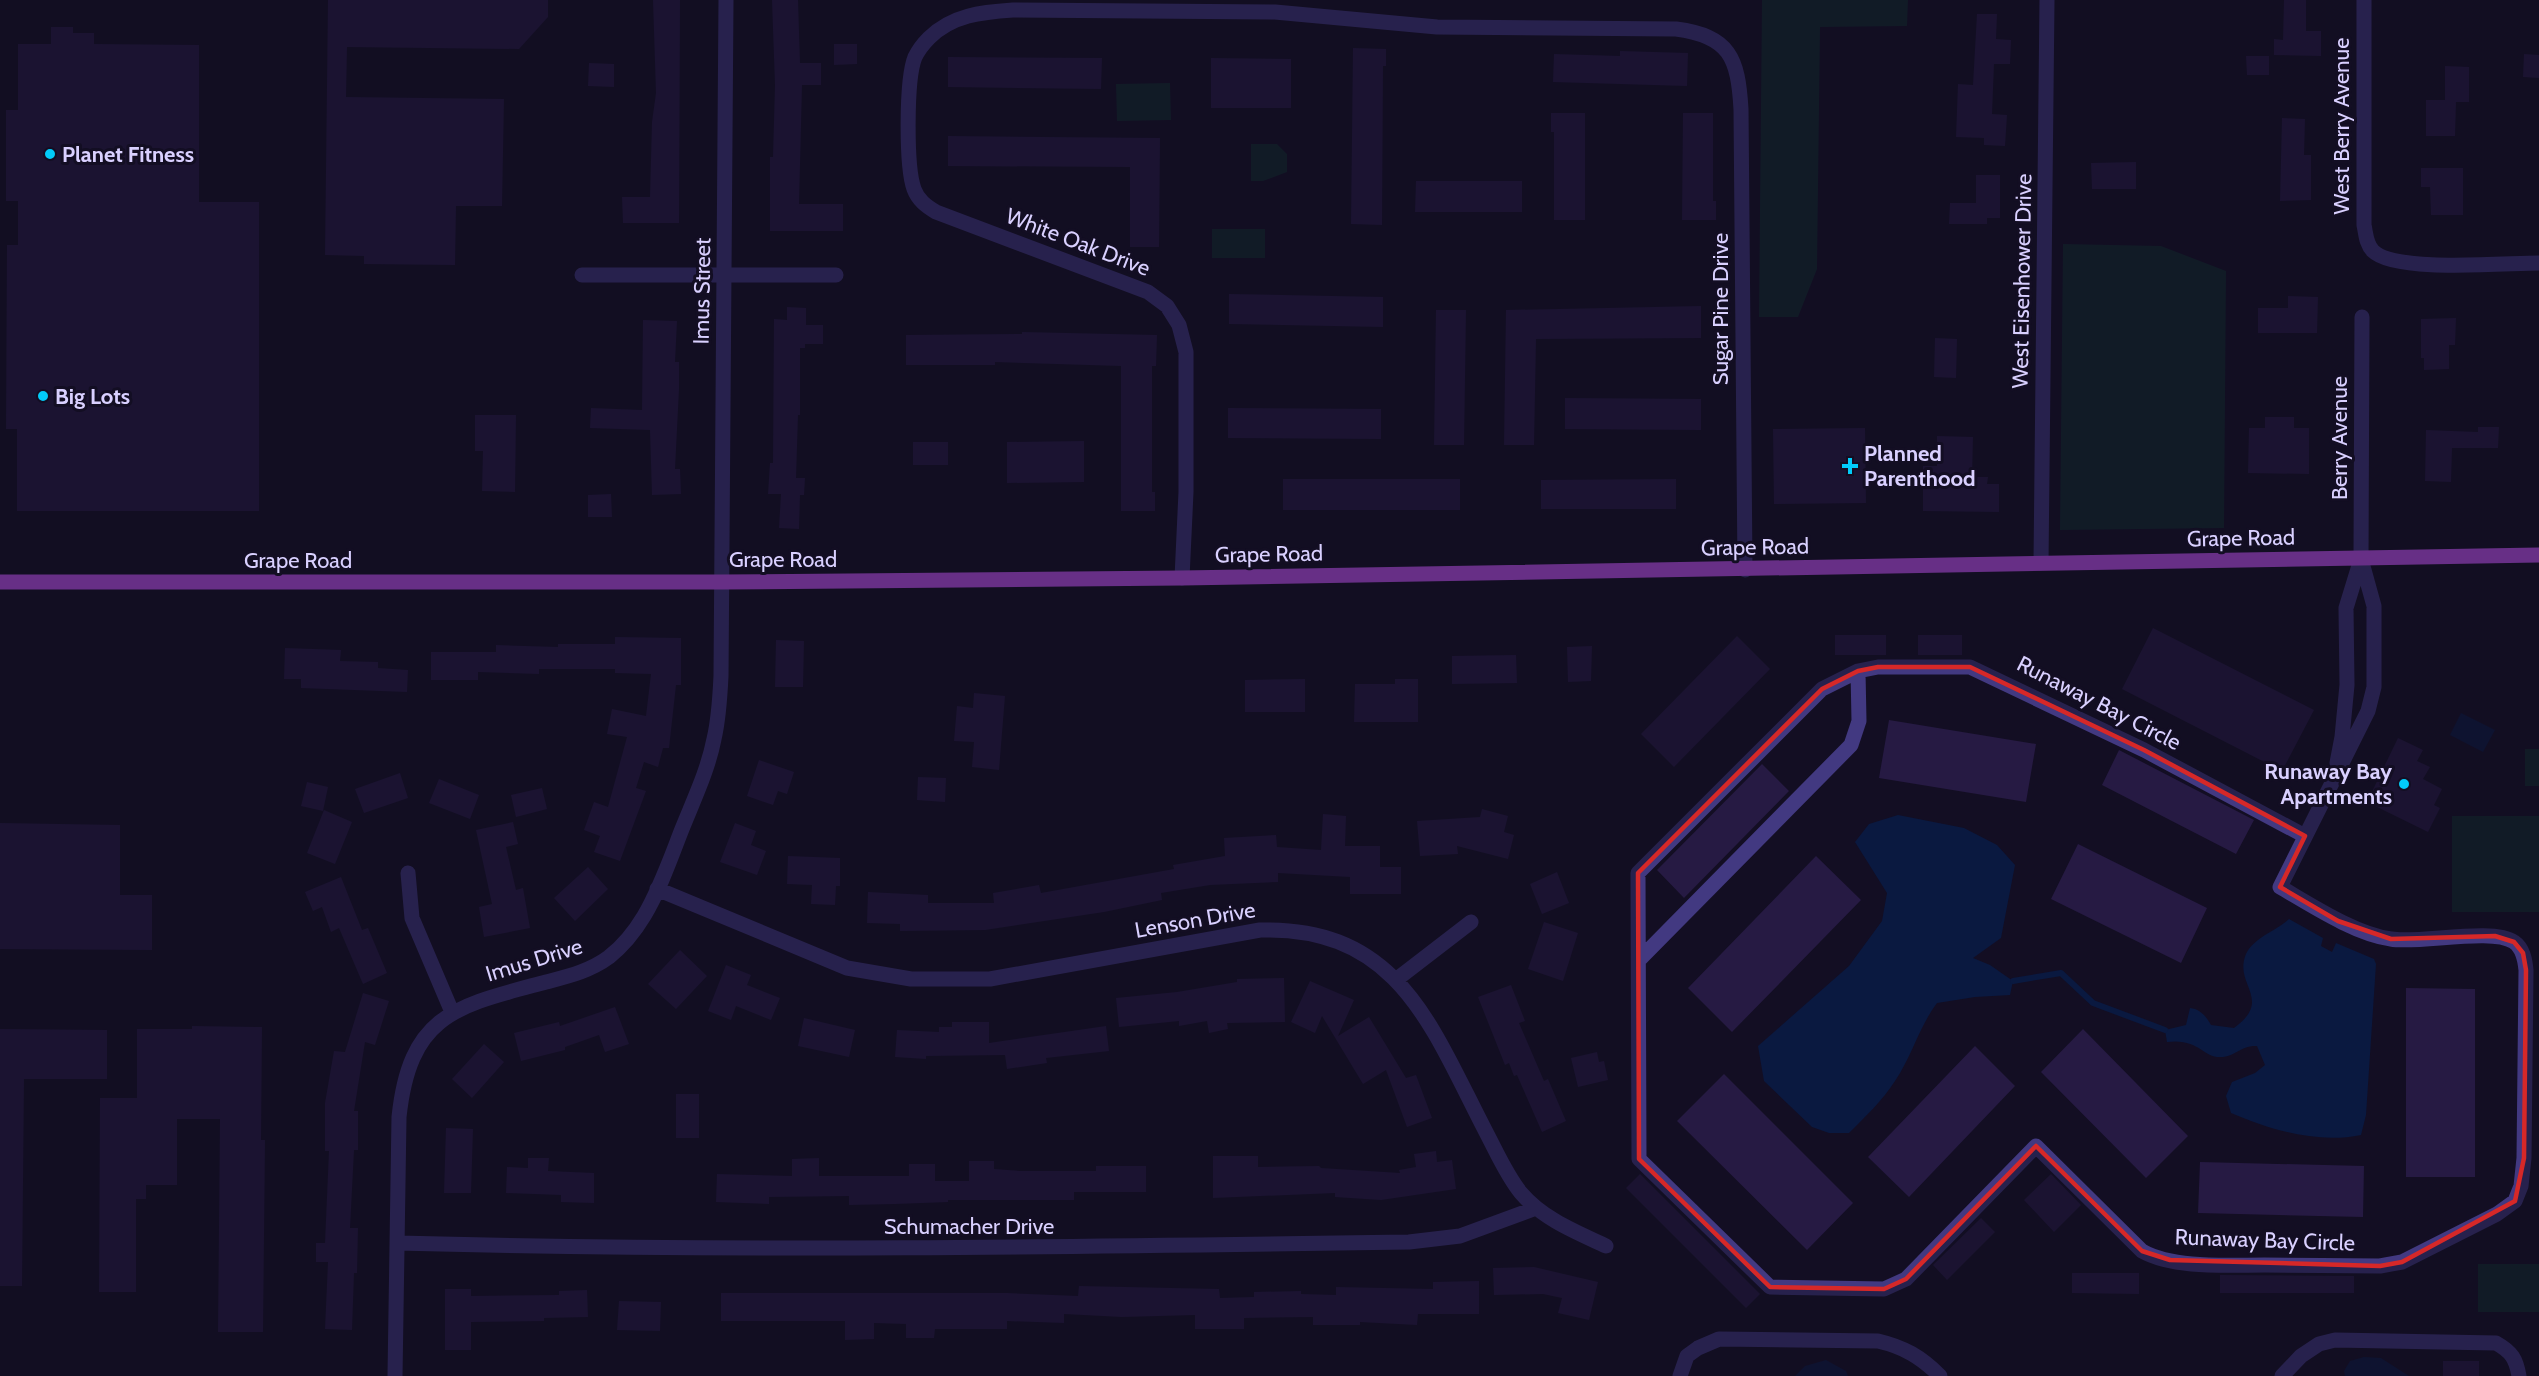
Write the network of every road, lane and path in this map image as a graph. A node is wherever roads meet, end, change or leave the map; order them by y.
1 (726, 0) edge
2 (2047, 0) edge
3 (2364, 0) edge
4 (1729, 50) joint
5 (2539, 263) edge
6 (582, 275) dead end
7 (725, 275) junction
8 (837, 275) dead end
9 (2362, 317) dead end
10 (2539, 555) edge
11 (2361, 559) junction
12 (2041, 563) junction
13 (1745, 570) junction
14 (1182, 578) junction
15 (0, 582) edge
16 (721, 582) junction
17 (1858, 671) junction
18 (2332, 784) junction
19 (2305, 836) junction
20 (408, 873) dead end
21 (657, 889) junction
22 (1471, 922) dead end
23 (1639, 960) junction
24 (1397, 979) junction
25 (452, 1012) junction
26 (1536, 1208) junction
27 (397, 1243) junction
28 (1606, 1246) dead end
29 (395, 1376) edge
30 (1680, 1376) edge
31 (1940, 1376) edge
32 (2282, 1376) edge
33 (2519, 1376) edge

1 - 7 street, Imus Street
2 - 12 street, West Eisenhower Drive
3 - 5 street, West Berry Avenue
4 - 13 street, Sugar Pine Drive
4 - 14 street, White Oak Drive
6 - 7 street
7 - 8 street
7 - 16 street, Imus Street
9 - 11 street, Berry Avenue
10 - 11 main road, Grape Road
11 - 12 main road, Grape Road
11 - 18 street, Runaway Bay Circle
11 - 18 street, Runaway Bay Circle
12 - 13 main road, Grape Road
13 - 14 main road, Grape Road
14 - 16 main road, Grape Road
15 - 16 main road, Grape Road
16 - 21 street, Imus Drive
17 - 19 street, Runaway Bay Circle
17 - 23 street
17 - 23 street, Runaway Bay Circle
18 - 19 street, Runaway Bay Circle
19 - 23 street, Runaway Bay Circle
20 - 25 street
21 - 24 street, Lenson Drive
21 - 25 street, Imus Drive
22 - 24 street
24 - 26 street, Lenson Drive
25 - 27 street, Imus Drive
26 - 27 street, Schumacher Drive
26 - 28 street, Lenson Drive
27 - 29 street, Imus Drive
30 - 31 street
32 - 33 street

